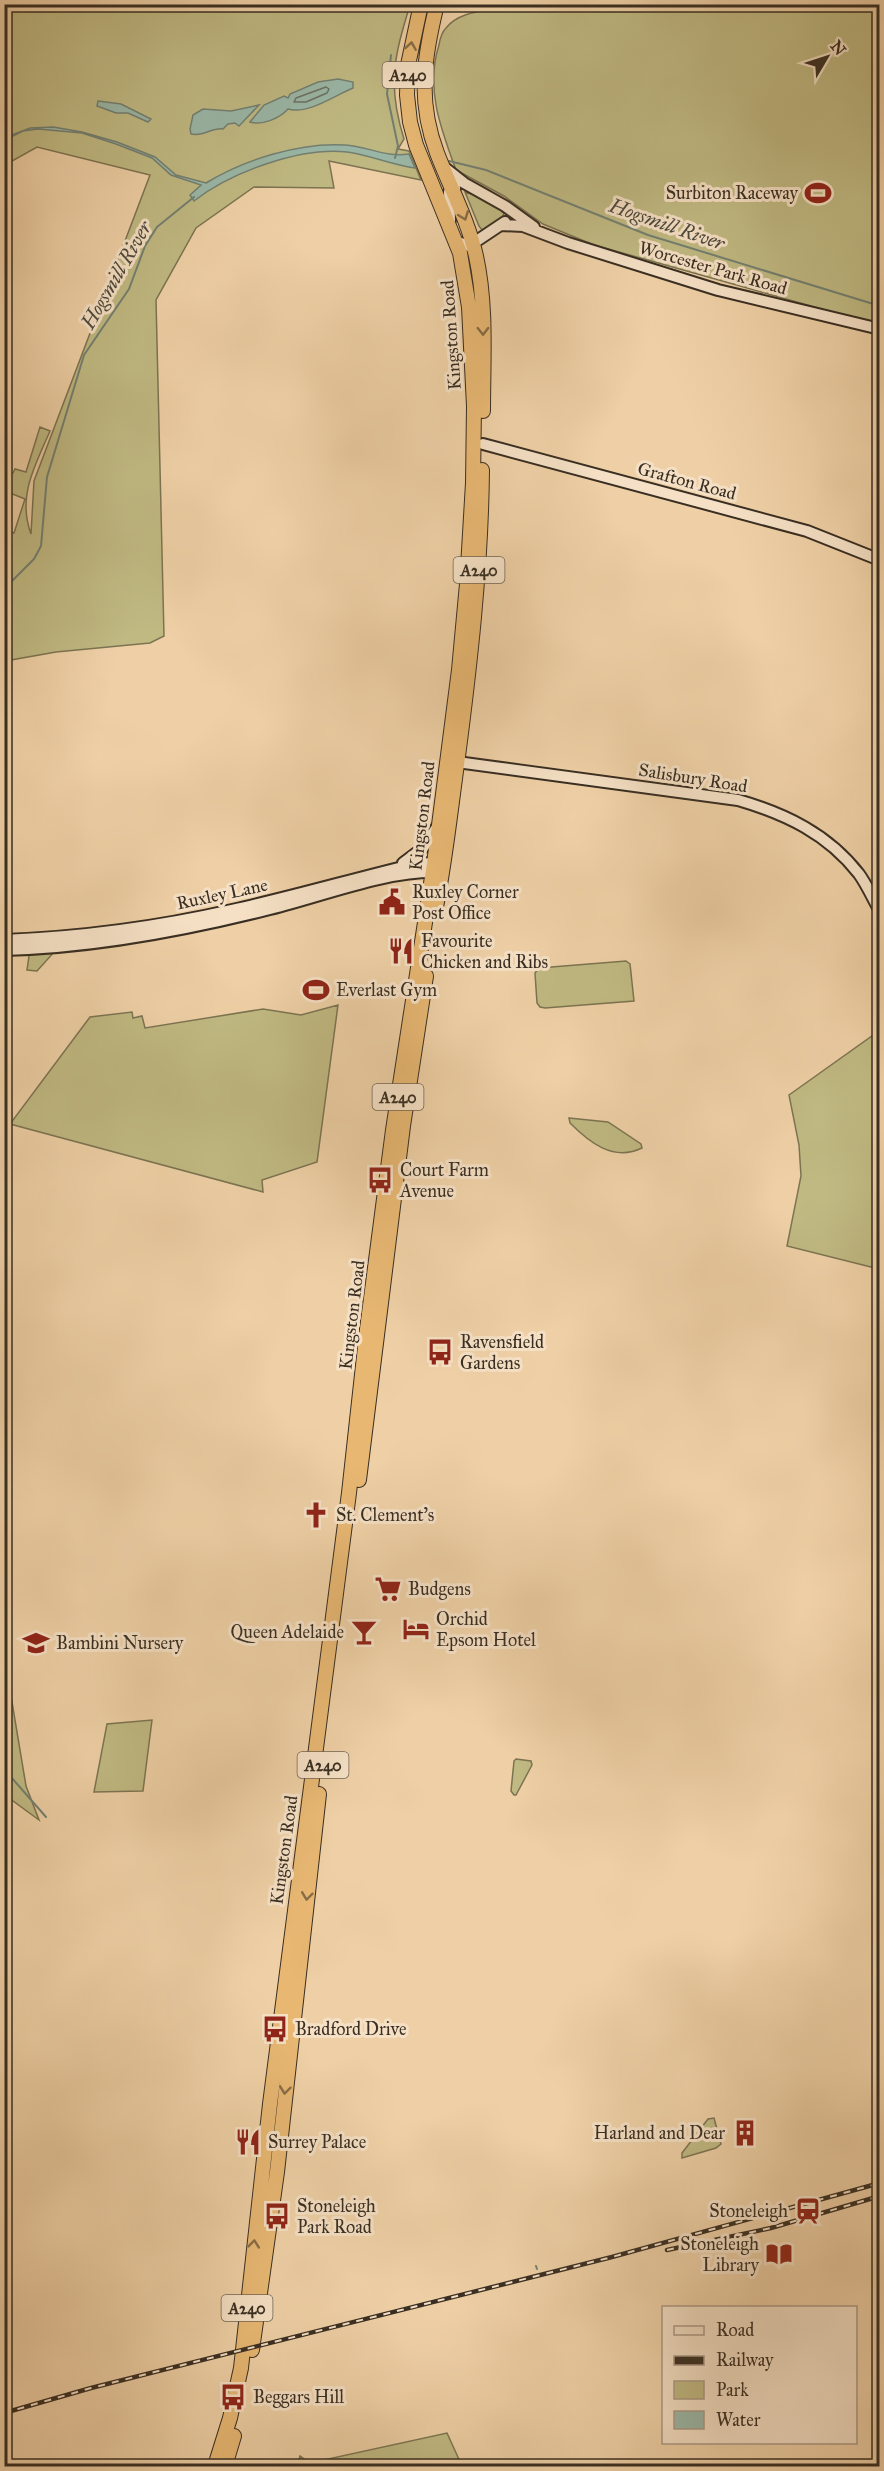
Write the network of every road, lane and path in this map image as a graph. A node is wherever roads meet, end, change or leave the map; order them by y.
1 (421, 4) edge
2 (437, 4) edge
3 (442, 163) junction
4 (470, 187) junction
5 (453, 188) junction
6 (507, 208) junction
7 (501, 225) junction
8 (539, 230) junction
9 (454, 236) junction
10 (473, 244) junction
11 (879, 329) edge
12 (483, 444) junction
13 (879, 560) edge
14 (457, 762) junction
15 (439, 823) junction
16 (439, 868) junction
17 (393, 869) junction
18 (879, 911) edge
19 (4, 940) edge
20 (4, 950) edge
21 (215, 2466) edge
22 (225, 2466) edge

9 -> 1 highway, Kingston Road / A240
2 - 3 highway, A240
3 - 4 main road
3 - 5 highway, A240
4 - 5 main road
4 - 6 main road
5 - 9 main road
5 -> 10 highway, Kingston Road / A240
6 - 7 main road
6 - 8 main road
7 - 8 main road
7 - 10 main road
8 - 11 main road, Worcester Park Road
9 - 10 main road
9 - 15 highway, Kingston Road / A240
10 -> 12 highway, Kingston Road / A240
12 - 13 main road, Grafton Road
12 - 14 highway, Kingston Road / A240
14 - 16 highway, Kingston Road / A240
14 - 18 main road, Salisbury Road
15 - 16 highway, Kingston Road / A240
15 - 17 main road
16 - 17 main road, Ruxley Lane
16 - 20 main road, Ruxley Lane
21 -> 16 highway, Kingston Road / A240
16 -> 22 highway, Kingston Road / A240
17 - 19 main road, Ruxley Lane

